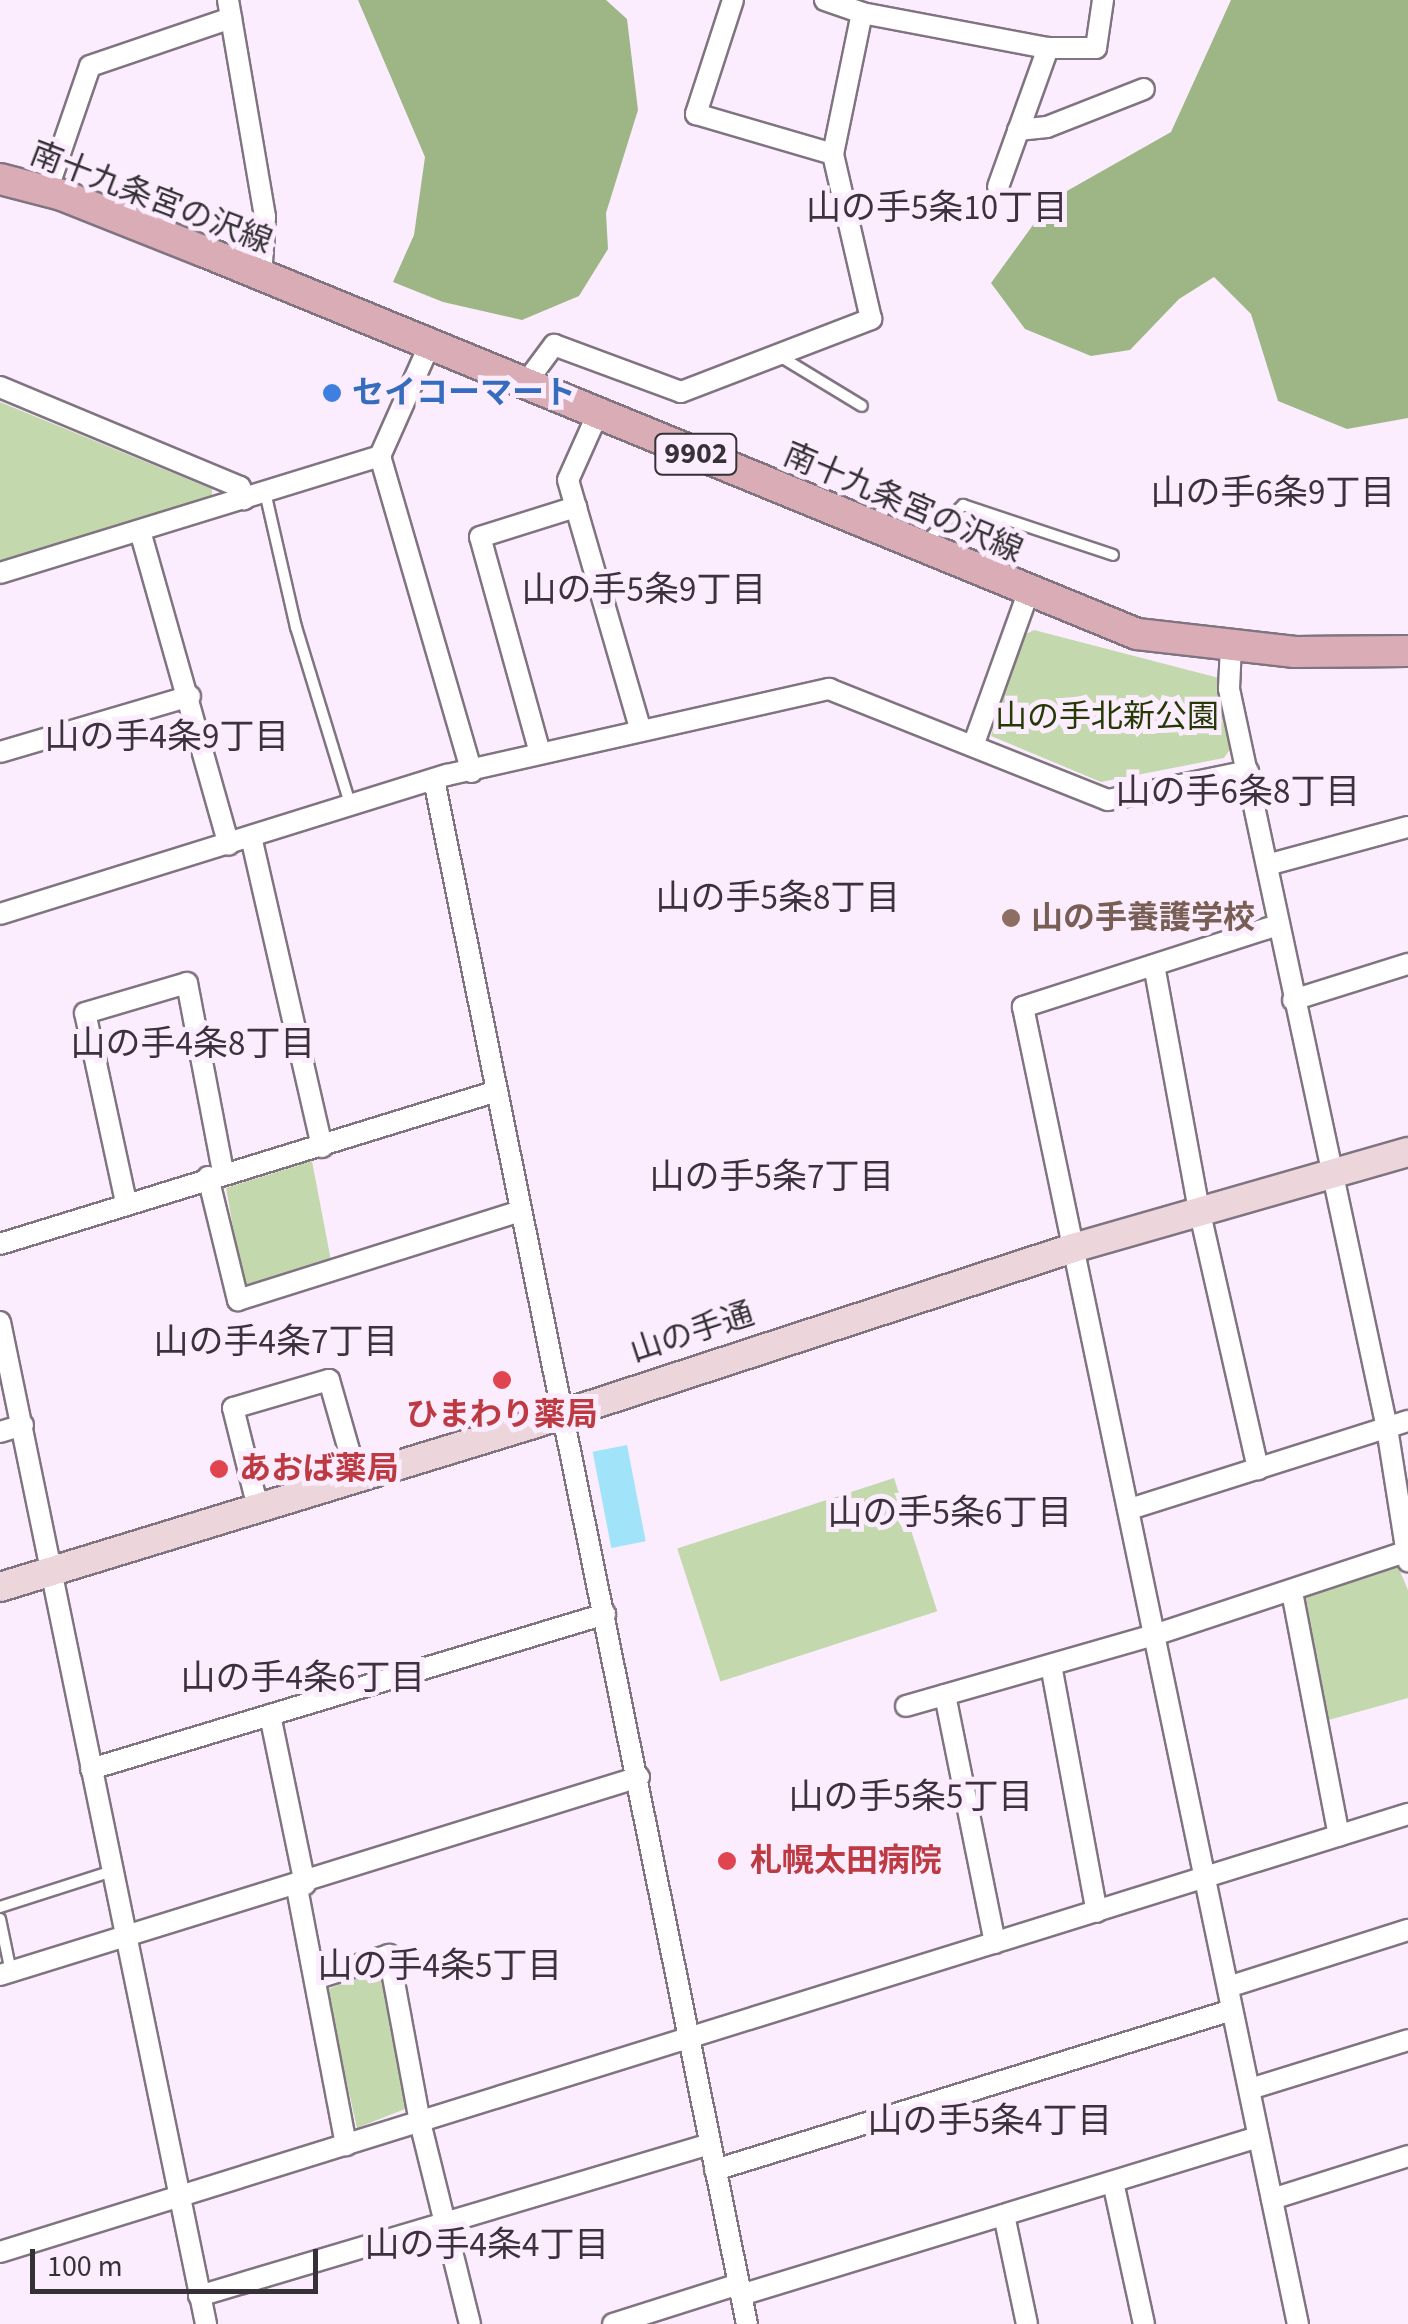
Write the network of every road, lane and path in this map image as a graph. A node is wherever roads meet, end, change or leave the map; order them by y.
1 (733, 0) edge
2 (825, 0) edge
3 (1103, 0) edge
4 (229, 9) edge
5 (862, 13) junction
6 (1048, 48) junction
7 (1144, 89) dead end
8 (1018, 130) junction
9 (832, 154) junction
10 (0, 179) edge
11 (998, 187) dead end
12 (47, 191) junction
13 (262, 277) junction
14 (429, 346) junction
15 (777, 355) junction
16 (525, 384) junction
17 (0, 387) edge
18 (862, 406) dead end
19 (598, 413) junction
20 (380, 456) junction
21 (265, 492) junction
22 (244, 499) junction
23 (576, 507) junction
24 (140, 531) junction
25 (918, 549) junction
26 (1113, 554) dead end
27 (0, 573) edge
28 (1028, 594) junction
29 (1231, 646) junction
30 (1408, 651) edge
31 (190, 696) junction
32 (641, 731) junction
33 (973, 746) junction
34 (0, 752) edge
35 (540, 752) junction
36 (1248, 771) junction
37 (472, 772) junction
38 (434, 780) junction
39 (351, 806) junction
40 (1408, 827) edge
41 (252, 840) junction
42 (229, 845) junction
43 (1266, 865) junction
44 (0, 914) edge
45 (1278, 925) junction
46 (1408, 964) edge
47 (1154, 965) junction
48 (1294, 1000) junction
49 (496, 1091) junction
50 (322, 1147) junction
51 (1408, 1152) edge
52 (1327, 1170) junction
53 (216, 1175) junction
54 (126, 1202) junction
55 (1199, 1210) junction
56 (521, 1212) junction
57 (0, 1244) edge
58 (1073, 1248) junction
59 (0, 1322) edge
60 (562, 1412) junction
61 (1408, 1421) edge
62 (23, 1424) junction
63 (1387, 1428) junction
64 (0, 1432) edge
65 (1258, 1468) junction
66 (357, 1478) junction
67 (258, 1508) junction
68 (1130, 1509) junction
69 (1407, 1554) edge
70 (56, 1569) junction
71 (0, 1587) edge
72 (1292, 1592) junction
73 (606, 1614) junction
74 (1157, 1634) junction
75 (1051, 1665) junction
76 (946, 1695) junction
77 (906, 1706) dead end
78 (270, 1716) junction
79 (92, 1768) junction
80 (639, 1777) junction
81 (1408, 1814) edge
82 (1340, 1836) junction
83 (113, 1871) junction
84 (1200, 1878) junction
85 (301, 1886) junction
86 (0, 1907) edge
87 (1097, 1912) junction
88 (0, 1919) edge
89 (1408, 1930) edge
90 (124, 1938) junction
91 (995, 1942) junction
92 (6, 1973) edge
93 (315, 1979) junction
94 (1228, 1987) junction
95 (1232, 2010) junction
96 (689, 2038) junction
97 (1408, 2040) edge
98 (1250, 2090) junction
99 (420, 2122) junction
100 (1258, 2137) junction
101 (710, 2144) junction
102 (346, 2145) junction
103 (1408, 2156) edge
104 (715, 2170) junction
105 (1113, 2182) junction
106 (177, 2197) junction
107 (1272, 2199) junction
108 (1004, 2215) junction
109 (445, 2228) junction
110 (0, 2252) edge
111 (740, 2290) junction
112 (200, 2296) junction
113 (206, 2324) edge
114 (470, 2324) edge
115 (613, 2324) edge
116 (747, 2324) edge
117 (1027, 2324) edge
118 (1144, 2324) edge
119 (1298, 2324) edge

1 - 9 street
2 - 5 street
3 - 6 street
4 - 12 street
4 - 13 street
5 - 6 street
5 - 9 street
6 - 8 street
7 - 8 street
8 - 11 street
9 - 15 street
10 - 12 main road, 南十九条宮の沢線 / 9902
12 - 13 main road, 南十九条宮の沢線 / 9902
13 - 14 main road, 南十九条宮の沢線 / 9902
14 - 16 main road, 南十九条宮の沢線 / 9902
14 - 20 street
15 - 16 street
15 - 18 lane
16 - 19 main road, 南十九条宮の沢線 / 9902
17 - 22 street
19 - 23 street
19 - 25 main road, 南十九条宮の沢線 / 9902
20 - 21 street
20 - 37 street
21 - 22 street
21 - 39 lane
22 - 24 street
23 - 32 street
23 - 35 street
24 - 27 street
24 - 31 street
25 - 26 lane
25 - 28 main road, 南十九条宮の沢線 / 9902
28 - 29 main road, 南十九条宮の沢線 / 9902
28 - 33 street
29 - 30 main road, 南十九条宮の沢線 / 9902
29 - 36 street
31 - 34 street
31 - 42 street
32 - 33 street
32 - 35 street
33 - 36 street
35 - 37 street
36 - 43 street
37 - 38 street
38 - 39 street
38 - 49 street
39 - 41 street
40 - 43 street
41 - 42 street
41 - 50 street
42 - 44 street
43 - 45 street
45 - 47 street
45 - 48 street
46 - 48 street
47 - 55 street
47 - 58 street
48 - 52 street
49 - 50 street
49 - 56 street
50 - 53 street
51 - 52 main road, 山の手通
52 - 55 main road, 山の手通
52 - 63 street
53 - 54 street
53 - 54 street
53 - 56 street
54 - 57 street
55 - 58 main road, 山の手通
55 - 65 street
56 - 60 street
58 - 60 main road, 山の手通
58 - 68 street
59 - 62 street
60 - 66 main road, 山の手通
60 - 73 street
61 - 63 street
62 - 64 street
62 - 70 street
63 - 65 street
63 - 69 street
65 - 68 street
66 - 67 main road, 山の手通
66 - 67 street
67 - 70 main road, 山の手通
68 - 74 street
69 - 72 street
70 - 71 main road, 山の手通
70 - 79 street
72 - 74 street
72 - 82 street
73 - 78 street
73 - 80 street
74 - 75 street
74 - 84 street
75 - 76 street
75 - 87 street
76 - 77 street
76 - 91 street
78 - 79 street
78 - 85 street
79 - 83 street
80 - 85 street
80 - 96 street
81 - 82 street
82 - 84 street
83 - 86 lane
83 - 90 street
84 - 87 street
84 - 94 street
85 - 90 street
85 - 93 street
87 - 91 street
88 - 92 lane
89 - 94 street
90 - 92 street
90 - 106 street
91 - 96 street
93 - 99 street
93 - 102 street
94 - 95 street
95 - 98 street
95 - 104 street
96 - 99 street
96 - 101 street
97 - 98 street
98 - 100 street
99 - 102 street
99 - 109 street
100 - 105 street
100 - 107 street
101 - 104 street
101 - 109 street
102 - 106 street
103 - 107 street
104 - 111 street
105 - 108 street
105 - 118 street
106 - 110 street
106 - 112 street
107 - 119 street
108 - 111 street
108 - 117 street
109 - 112 street
109 - 114 street
111 - 115 street
111 - 116 street
112 - 113 street

